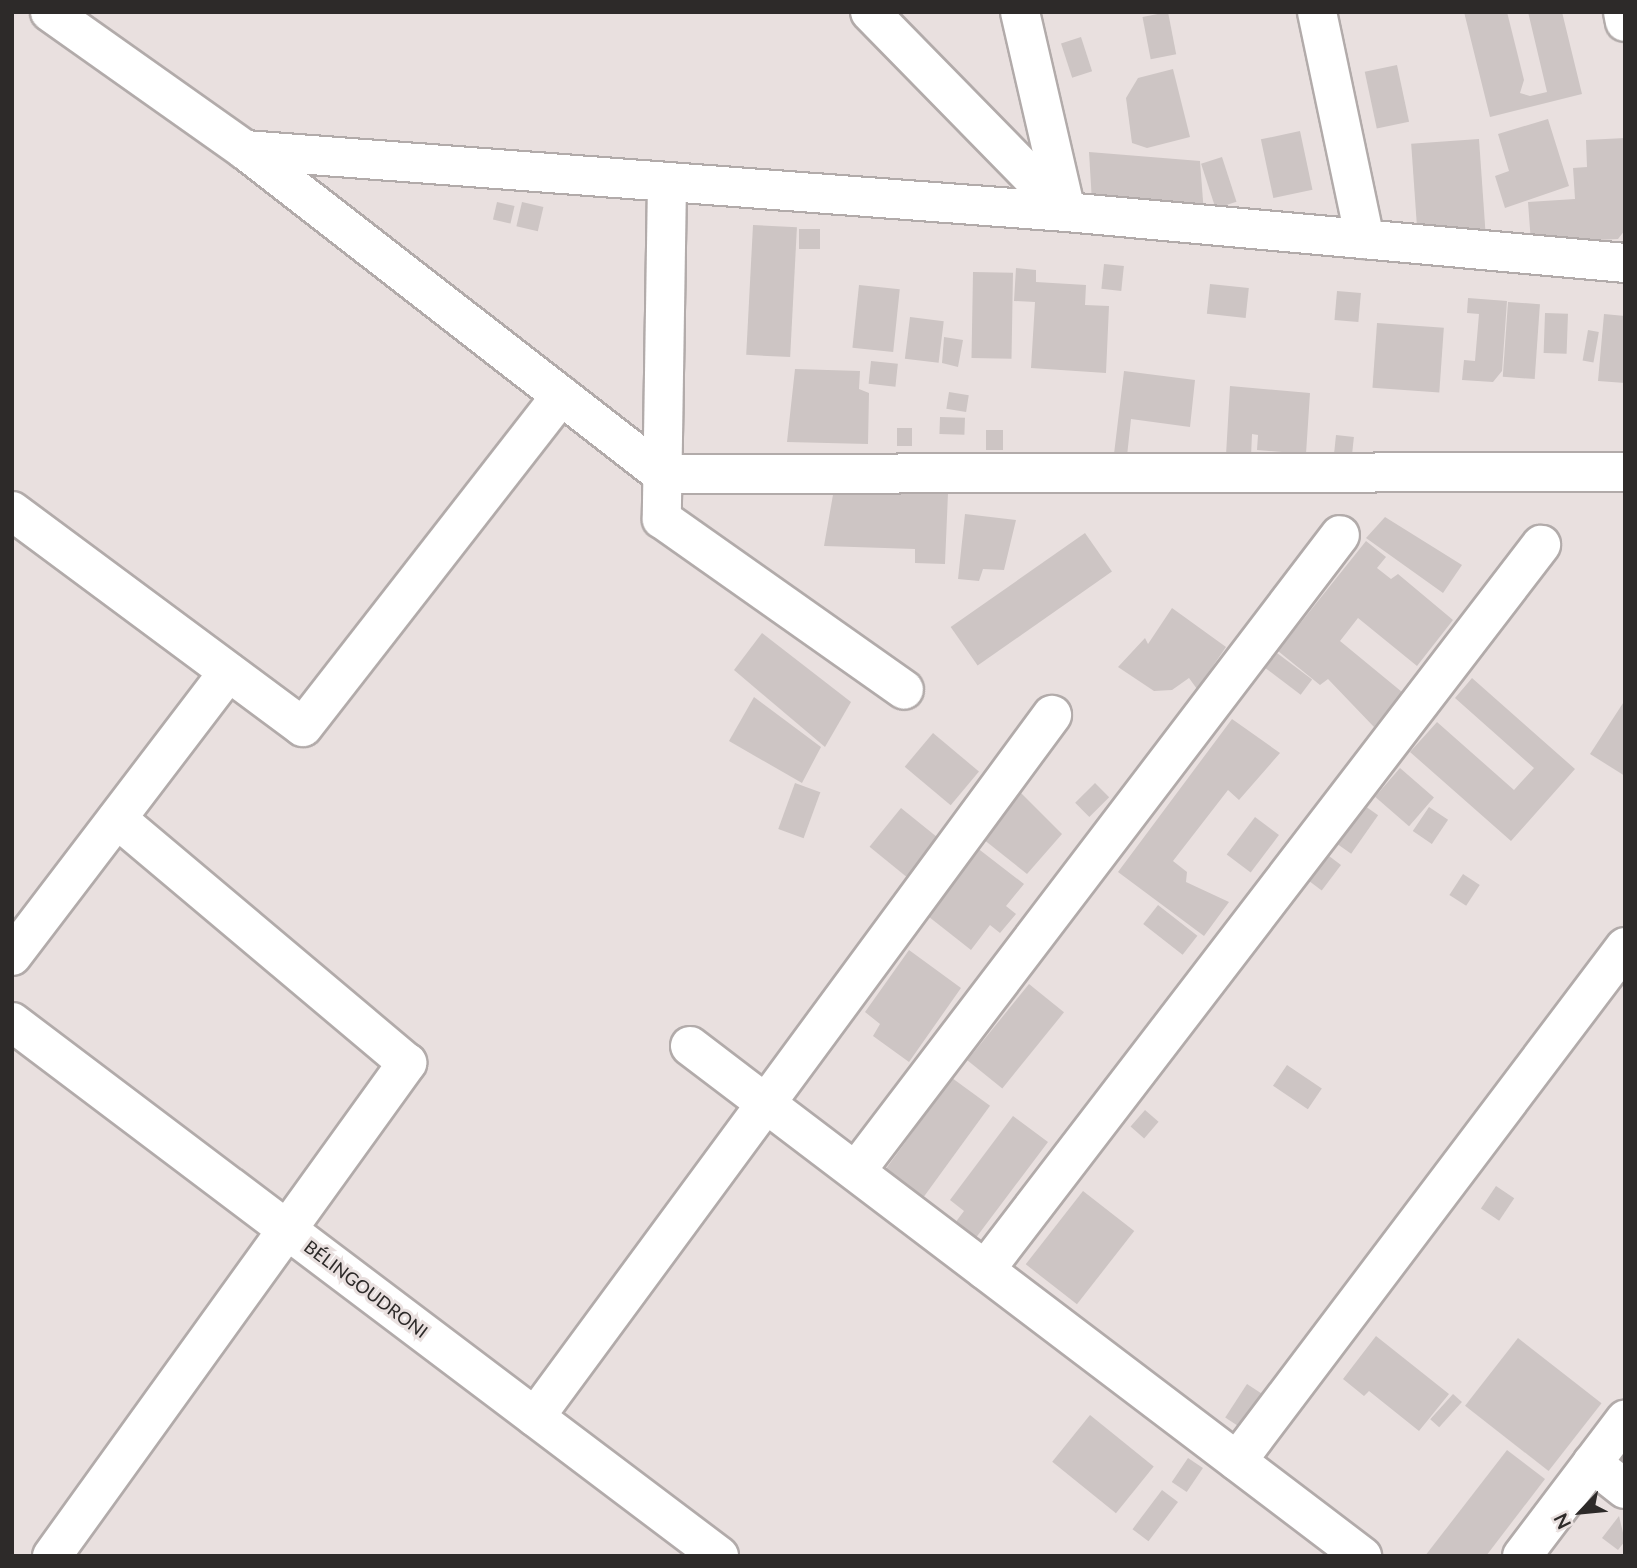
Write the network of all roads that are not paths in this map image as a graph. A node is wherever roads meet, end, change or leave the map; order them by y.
1 (50, 12) edge
2 (870, 12) edge
3 (1020, 12) edge
4 (1317, 12) edge
5 (1623, 12) edge
6 (1625, 22) edge
7 (245, 150) junction
8 (667, 183) junction
9 (1066, 212) junction
10 (1365, 239) junction
11 (1625, 263) edge
12 (561, 396) junction
13 (1625, 472) edge
14 (662, 474) junction
15 (12, 511) edge
16 (1340, 535) dead end
17 (1541, 545) dead end
18 (228, 671) junction
19 (904, 690) dead end
20 (1052, 715) dead end
21 (117, 819) junction
22 (1625, 947) edge
23 (12, 956) edge
24 (12, 1022) edge
25 (690, 1045) dead end
26 (766, 1103) junction
27 (856, 1171) junction
28 (288, 1229) junction
29 (985, 1269) junction
30 (535, 1417) junction
31 (1625, 1420) edge
32 (1237, 1461) junction
33 (1592, 1463) junction
34 (1625, 1489) edge
35 (70, 1549) edge
36 (719, 1556) edge
37 (1362, 1556) edge
38 (1522, 1556) edge

1 - 7 street
2 - 9 street
3 - 9 street
4 - 10 street
5 - 6 street
7 - 8 street
7 - 12 street
8 - 9 street
8 - 14 street
9 - 10 street
10 - 11 street
12 - 14 street
12 - 18 street
13 - 14 street
14 - 19 street
15 - 18 street
16 - 27 street
17 - 29 street
18 - 21 street
20 - 26 street
21 - 23 street
21 - 28 street
22 - 32 street
24 - 28 street, BÉLINGOUDRONI
25 - 26 street
26 - 27 street
26 - 30 street
27 - 29 street
28 - 30 street, BÉLINGOUDRONI
28 - 35 street
29 - 32 street
30 - 36 street, BÉLINGOUDRONI
31 - 33 street
32 - 37 street
33 - 34 street
33 - 38 street

